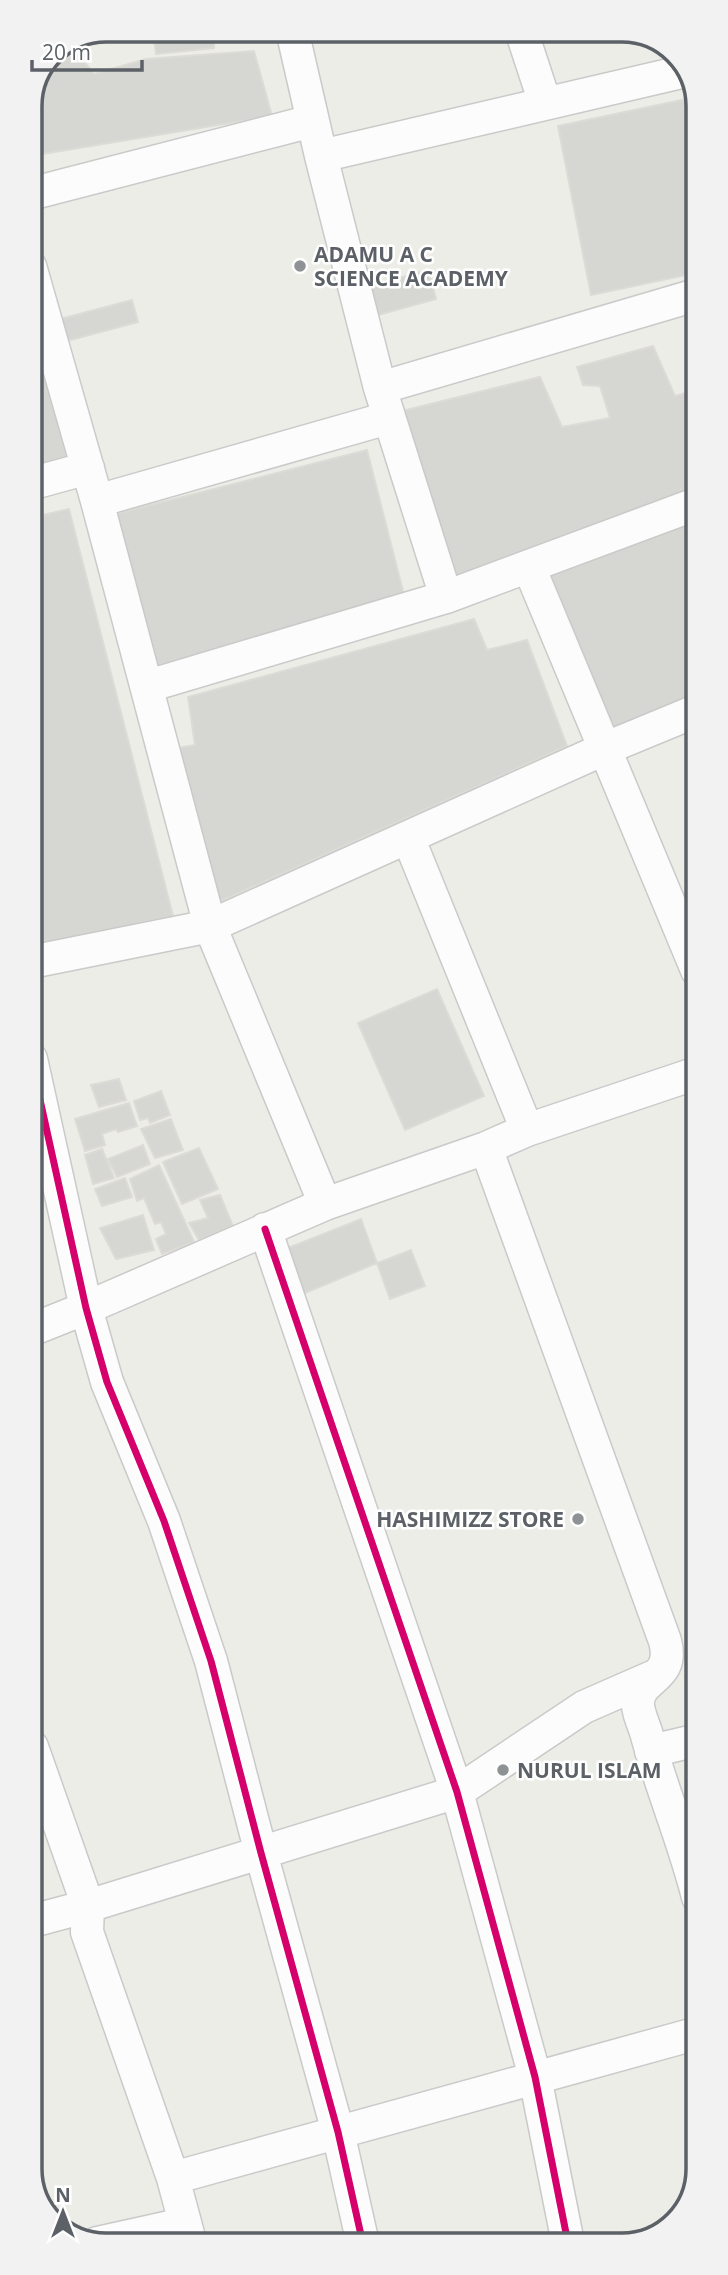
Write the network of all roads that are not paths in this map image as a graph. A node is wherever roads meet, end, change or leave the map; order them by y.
1 (295, 42) edge
2 (525, 42) edge
3 (677, 73) edge
4 (545, 103) junction
5 (312, 121) junction
6 (321, 156) junction
7 (42, 191) edge
8 (686, 298) edge
9 (42, 308) edge
10 (380, 388) junction
11 (388, 418) junction
12 (88, 468) junction
13 (42, 481) edge
14 (97, 501) junction
15 (686, 508) edge
16 (529, 567) junction
17 (446, 597) junction
18 (148, 686) junction
19 (686, 715) edge
20 (604, 749) junction
21 (408, 837) junction
22 (210, 926) junction
23 (686, 944) edge
24 (42, 960) edge
25 (686, 1077) edge
26 (527, 1130) junction
27 (486, 1148) junction
28 (42, 1150) edge
29 (325, 1204) junction
30 (265, 1229) junction
31 (86, 1308) junction
32 (42, 1326) edge
33 (657, 1675) junction
34 (686, 1743) edge
35 (651, 1751) junction
36 (42, 1775) edge
37 (457, 1792) junction
38 (261, 1853) junction
39 (686, 1854) edge
40 (88, 1906) junction
41 (42, 1919) edge
42 (686, 2036) edge
43 (535, 2077) junction
44 (338, 2132) junction
45 (173, 2178) junction
46 (187, 2233) edge
47 (361, 2233) edge
48 (566, 2233) edge

1 - 5 street
2 - 4 street
3 - 4 street
4 - 6 street
5 - 6 street
5 - 7 street
6 - 10 street
8 - 10 street
9 - 12 street
10 - 11 street
11 - 14 street
11 - 17 street
12 - 13 street
12 - 14 street
14 - 18 street
15 - 16 street
16 - 17 street
16 - 20 street
17 - 18 street
18 - 22 street
19 - 20 street
20 - 21 street
20 - 23 street
21 - 22 street
21 - 26 street
22 - 24 street
22 - 29 street
25 - 26 street
26 - 27 street
27 - 29 street
27 - 33 street
28 - 31 street
29 - 30 street
30 - 31 street
30 - 37 street
31 - 32 street
31 - 38 street
33 - 35 street
33 - 37 street
34 - 35 street
35 - 39 street
36 - 40 street
37 - 38 street
37 - 43 street
38 - 40 street
38 - 44 street
40 - 41 street
40 - 45 street
42 - 43 street
43 - 44 street
43 - 48 street
44 - 45 street
44 - 47 street
45 - 46 street

